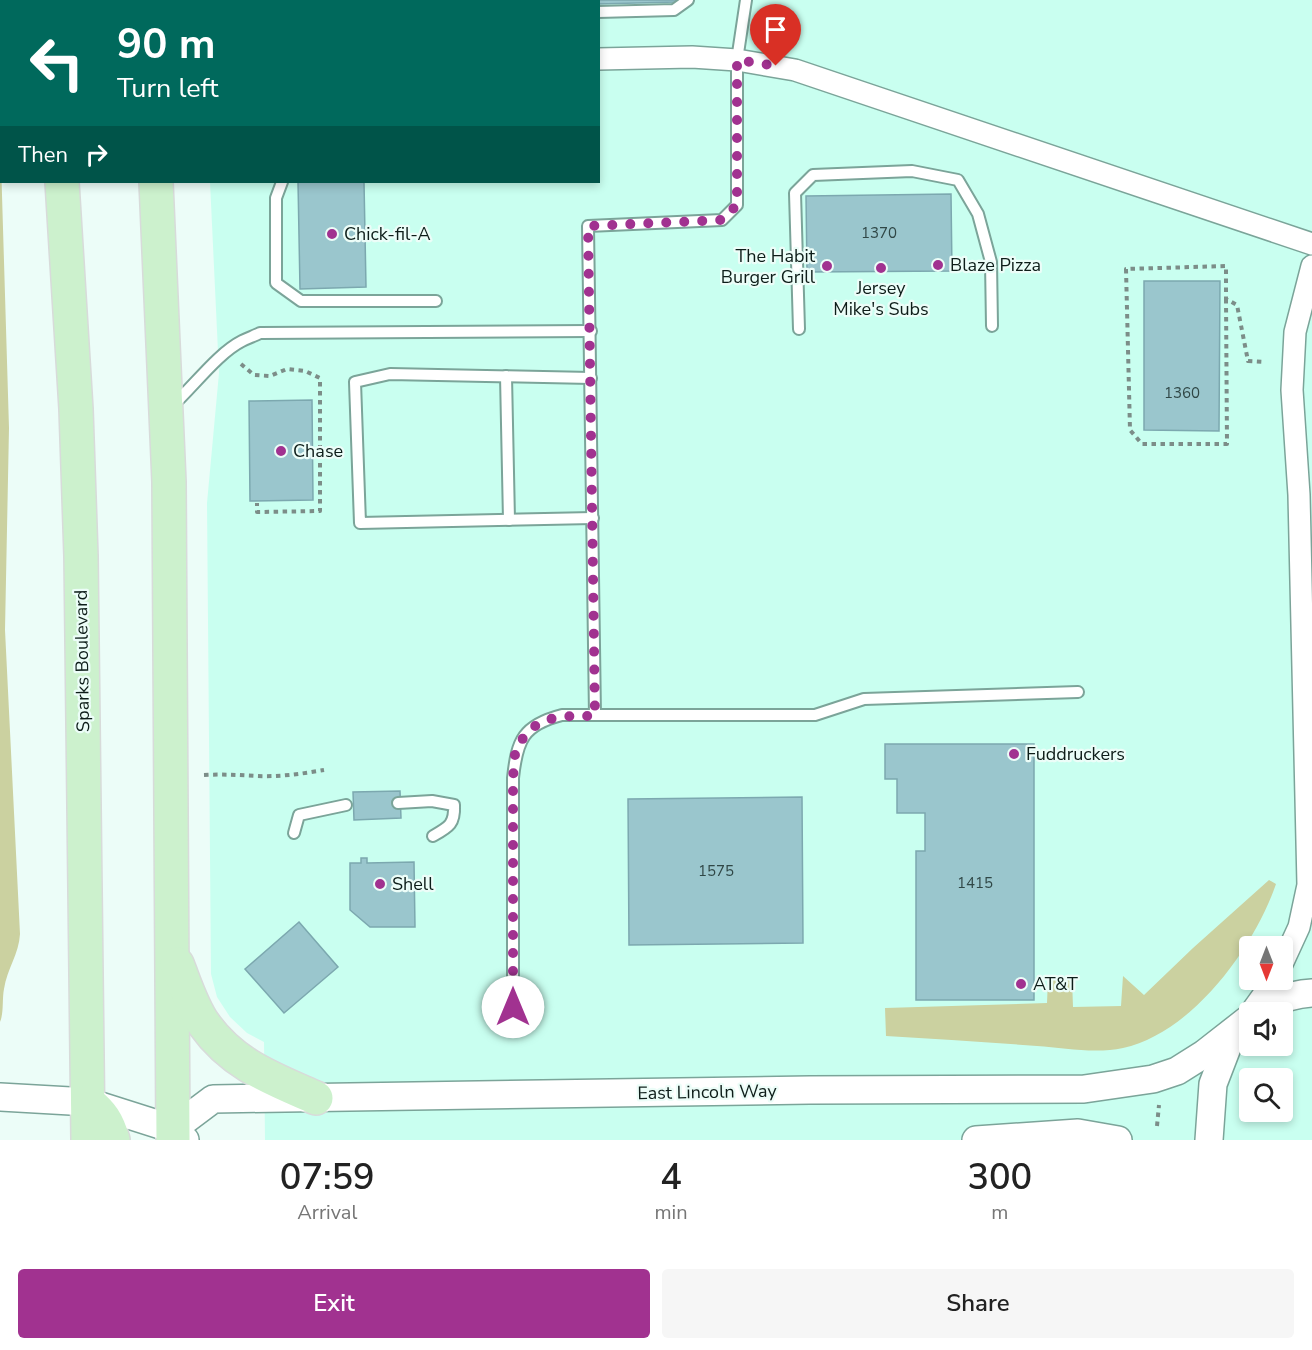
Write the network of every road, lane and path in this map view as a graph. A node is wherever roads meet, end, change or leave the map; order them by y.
1 (688, 0) edge
2 (746, 0) edge
3 (600, 12) edge
4 (600, 59) edge
5 (737, 60) junction
6 (62, 183) edge
7 (156, 183) edge
8 (273, 183) edge
9 (282, 183) edge
10 (276, 198) junction
11 (1312, 244) edge
12 (1312, 266) edge
13 (1226, 299) junction
14 (436, 301) dead end
15 (992, 326) dead end
16 (799, 329) dead end
17 (591, 331) junction
18 (238, 361) dead end
19 (1265, 362) dead end
20 (506, 376) junction
21 (591, 378) junction
22 (165, 412) junction
23 (257, 503) dead end
24 (593, 518) junction
25 (509, 520) junction
26 (1078, 692) dead end
27 (595, 716) junction
28 (324, 770) dead end
29 (204, 775) dead end
30 (398, 803) dead end
31 (346, 806) dead end
32 (294, 833) dead end
33 (434, 836) dead end
34 (1293, 940) edge
35 (171, 950) junction
36 (1312, 993) edge
37 (1274, 1002) edge
38 (513, 1007) dead end
39 (1239, 1025) edge
40 (1239, 1034) edge
41 (0, 1097) edge
42 (316, 1098) junction
43 (1160, 1099) dead end
44 (88, 1102) junction
45 (1157, 1126) dead end
46 (177, 1136) edge
47 (87, 1140) edge
48 (113, 1140) edge
49 (976, 1140) edge
50 (1118, 1140) edge
51 (1209, 1140) edge

1 - 3 lane
2 - 5 lane
4 - 5 street
5 - 11 street
5 - 17 lane
6 - 44 main road, Sparks Boulevard
7 - 22 main road
8 - 10 lane
9 - 10 lane
10 - 14 lane
12 - 34 street
13 - 13 path
13 - 19 path
15 - 16 lane
17 - 21 lane
17 - 22 lane
18 - 23 path
20 - 21 lane
20 - 25 lane
20 - 25 lane
21 - 24 lane
22 - 35 main road
24 - 25 lane
24 - 27 lane
26 - 27 lane
27 - 38 lane
28 - 29 path
30 - 33 lane
31 - 32 lane
35 - 42 main road
35 - 46 main road
36 - 37 street, East Lincoln Way
39 - 42 street, East Lincoln Way
40 - 51 street
41 - 44 street
42 - 46 street, East Lincoln Way
43 - 45 path
44 - 46 street
44 - 47 main road, Sparks Boulevard
44 - 48 main road
49 - 50 street

